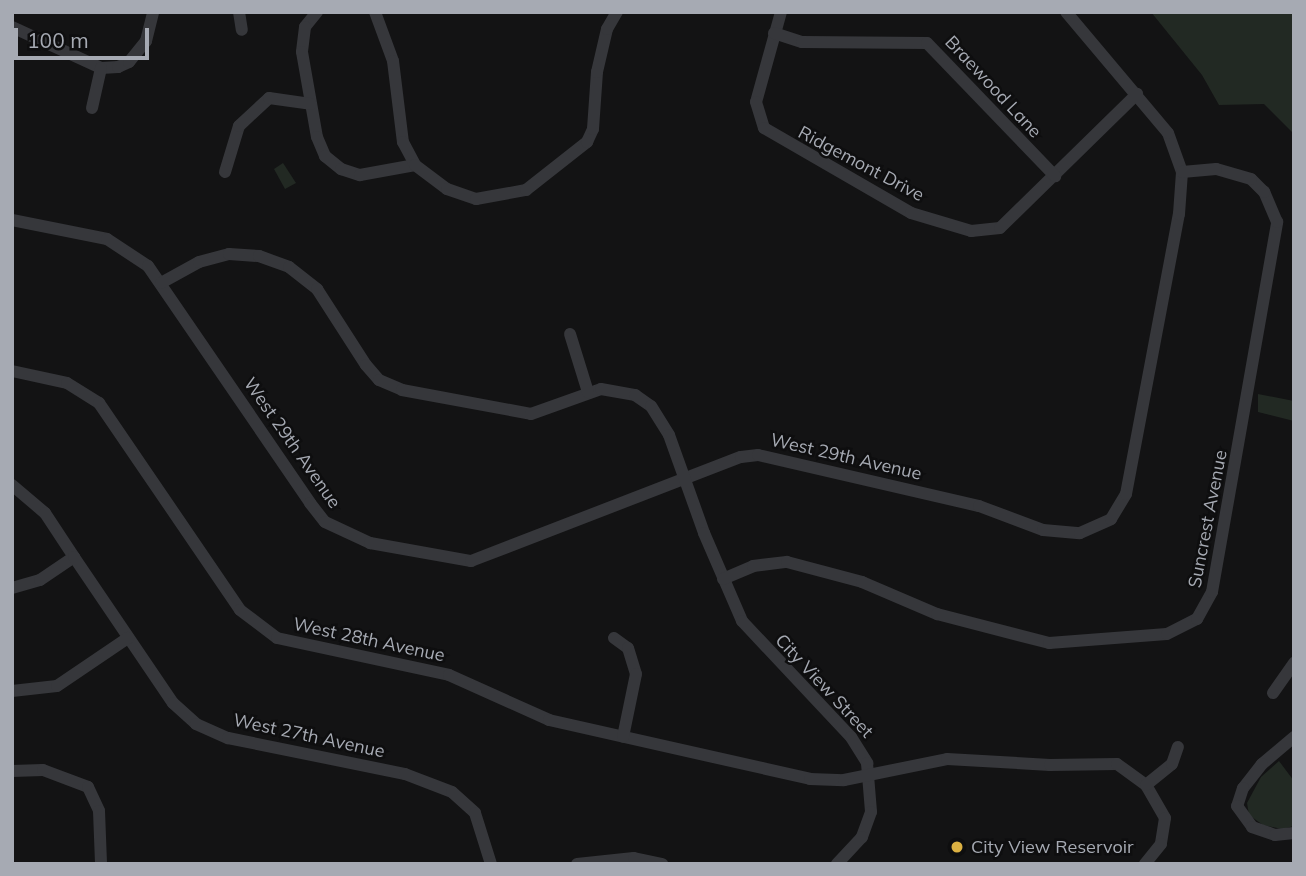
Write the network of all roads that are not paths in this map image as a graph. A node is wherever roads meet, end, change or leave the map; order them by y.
1 (153, 12) edge
2 (239, 12) edge
3 (317, 12) edge
4 (374, 12) edge
5 (617, 12) edge
6 (781, 12) edge
7 (1066, 12) edge
8 (12, 27) edge
9 (242, 30) dead end
10 (774, 33) junction
11 (101, 68) junction
12 (1137, 94) junction
13 (311, 104) junction
14 (92, 107) dead end
15 (415, 164) junction
16 (225, 172) dead end
17 (1182, 172) junction
18 (1055, 176) junction
19 (12, 220) edge
20 (161, 283) junction
21 (570, 334) dead end
22 (12, 371) edge
23 (588, 392) junction
24 (684, 480) junction
25 (12, 485) edge
26 (74, 557) junction
27 (723, 579) junction
28 (12, 588) edge
29 (128, 638) junction
30 (614, 638) dead end
31 (1294, 663) edge
32 (12, 691) edge
33 (1273, 693) dead end
34 (623, 737) junction
35 (1294, 737) edge
36 (1178, 747) dead end
37 (12, 771) edge
38 (869, 774) junction
39 (1146, 785) junction
40 (1294, 833) edge
41 (612, 861) edge
42 (838, 863) edge
43 (101, 864) edge
44 (491, 864) edge
45 (577, 864) edge
46 (662, 864) edge
47 (1145, 864) edge

1 - 11 street
2 - 9 street
3 - 13 street
4 - 15 street
5 - 15 street
6 - 10 street, Ridgemont Drive
7 - 12 street, West 29th Avenue
8 - 11 street
10 - 18 street, Braewood Lane
10 - 18 street, Ridgemont Drive
11 - 14 street
12 - 17 street, West 29th Avenue
12 - 18 street, Ridgemont Drive
13 - 15 street
13 - 16 street
17 - 24 street, West 29th Avenue
17 - 27 street, Suncrest Avenue
19 - 20 street, West 29th Avenue
20 - 23 street
20 - 24 street, West 29th Avenue
21 - 23 street
22 - 34 street, West 28th Avenue
23 - 24 street, City View Street
24 - 27 street, City View Street
25 - 26 street, West 27th Avenue
26 - 28 street
26 - 29 street, West 27th Avenue
27 - 38 street, City View Street
29 - 32 street
29 - 44 street, West 27th Avenue
30 - 34 street
31 - 33 street
34 - 38 street, West 28th Avenue
35 - 40 street
36 - 39 street
37 - 43 street
38 - 39 street, West 28th Avenue
38 - 42 street, City View Street
39 - 47 street
41 - 45 street
41 - 46 street

